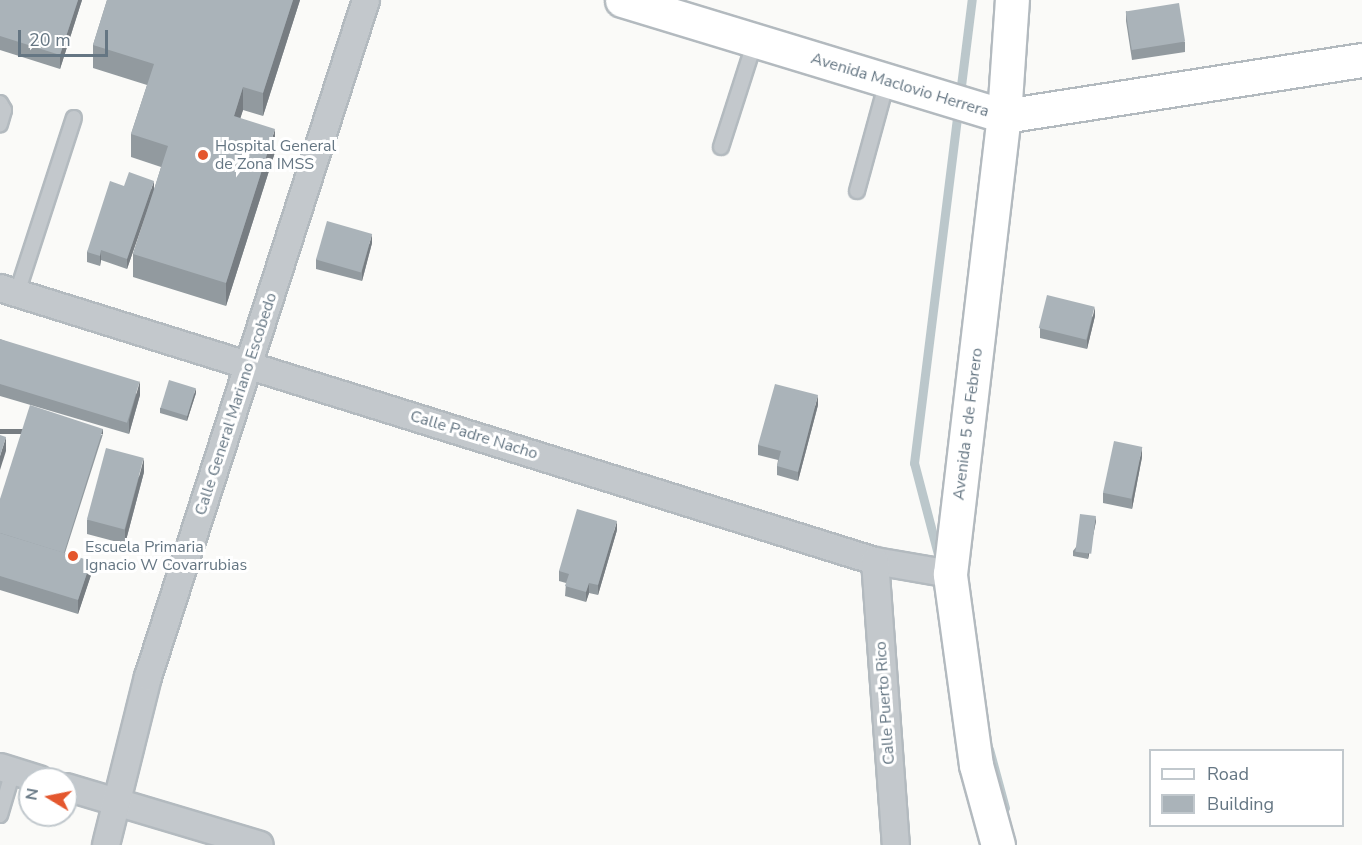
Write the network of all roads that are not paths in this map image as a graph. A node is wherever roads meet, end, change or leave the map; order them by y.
1 (366, 0) edge
2 (622, 0) edge
3 (1012, 0) edge
4 (755, 40) junction
5 (1362, 60) edge
6 (887, 81) junction
7 (0, 104) edge
8 (1004, 116) junction
9 (74, 118) dead end
10 (0, 124) edge
11 (721, 147) dead end
12 (857, 191) dead end
13 (9, 291) edge
14 (249, 364) junction
15 (875, 561) junction
16 (950, 574) junction
17 (7, 769) edge
18 (78, 791) edge
19 (117, 803) junction
20 (0, 815) edge
21 (106, 845) edge
22 (260, 845) edge
23 (896, 845) edge
24 (998, 845) edge

1 - 14 street, Calle General Mariano Escobedo
2 - 4 street, Avenida Maclovio Herrera
3 - 8 street, Avenida 5 de Febrero
4 - 6 street, Avenida Maclovio Herrera
4 - 11 lane
5 - 8 street, Avenida Maclovio Herrera
6 - 8 street, Avenida Maclovio Herrera
6 - 12 lane
7 - 10 lane
8 - 16 street, Avenida 5 de Febrero
9 - 13 lane
13 - 14 street, Calle Padre Nacho
14 - 15 street, Calle Padre Nacho
14 - 19 street, Calle General Mariano Escobedo
15 - 16 street, Calle Padre Nacho
15 - 23 street, Calle Puerto Rico
16 - 24 street, Avenida 5 de Febrero
17 - 20 lane
18 - 19 street
19 - 21 street, Calle General Mariano Escobedo
19 - 22 street

